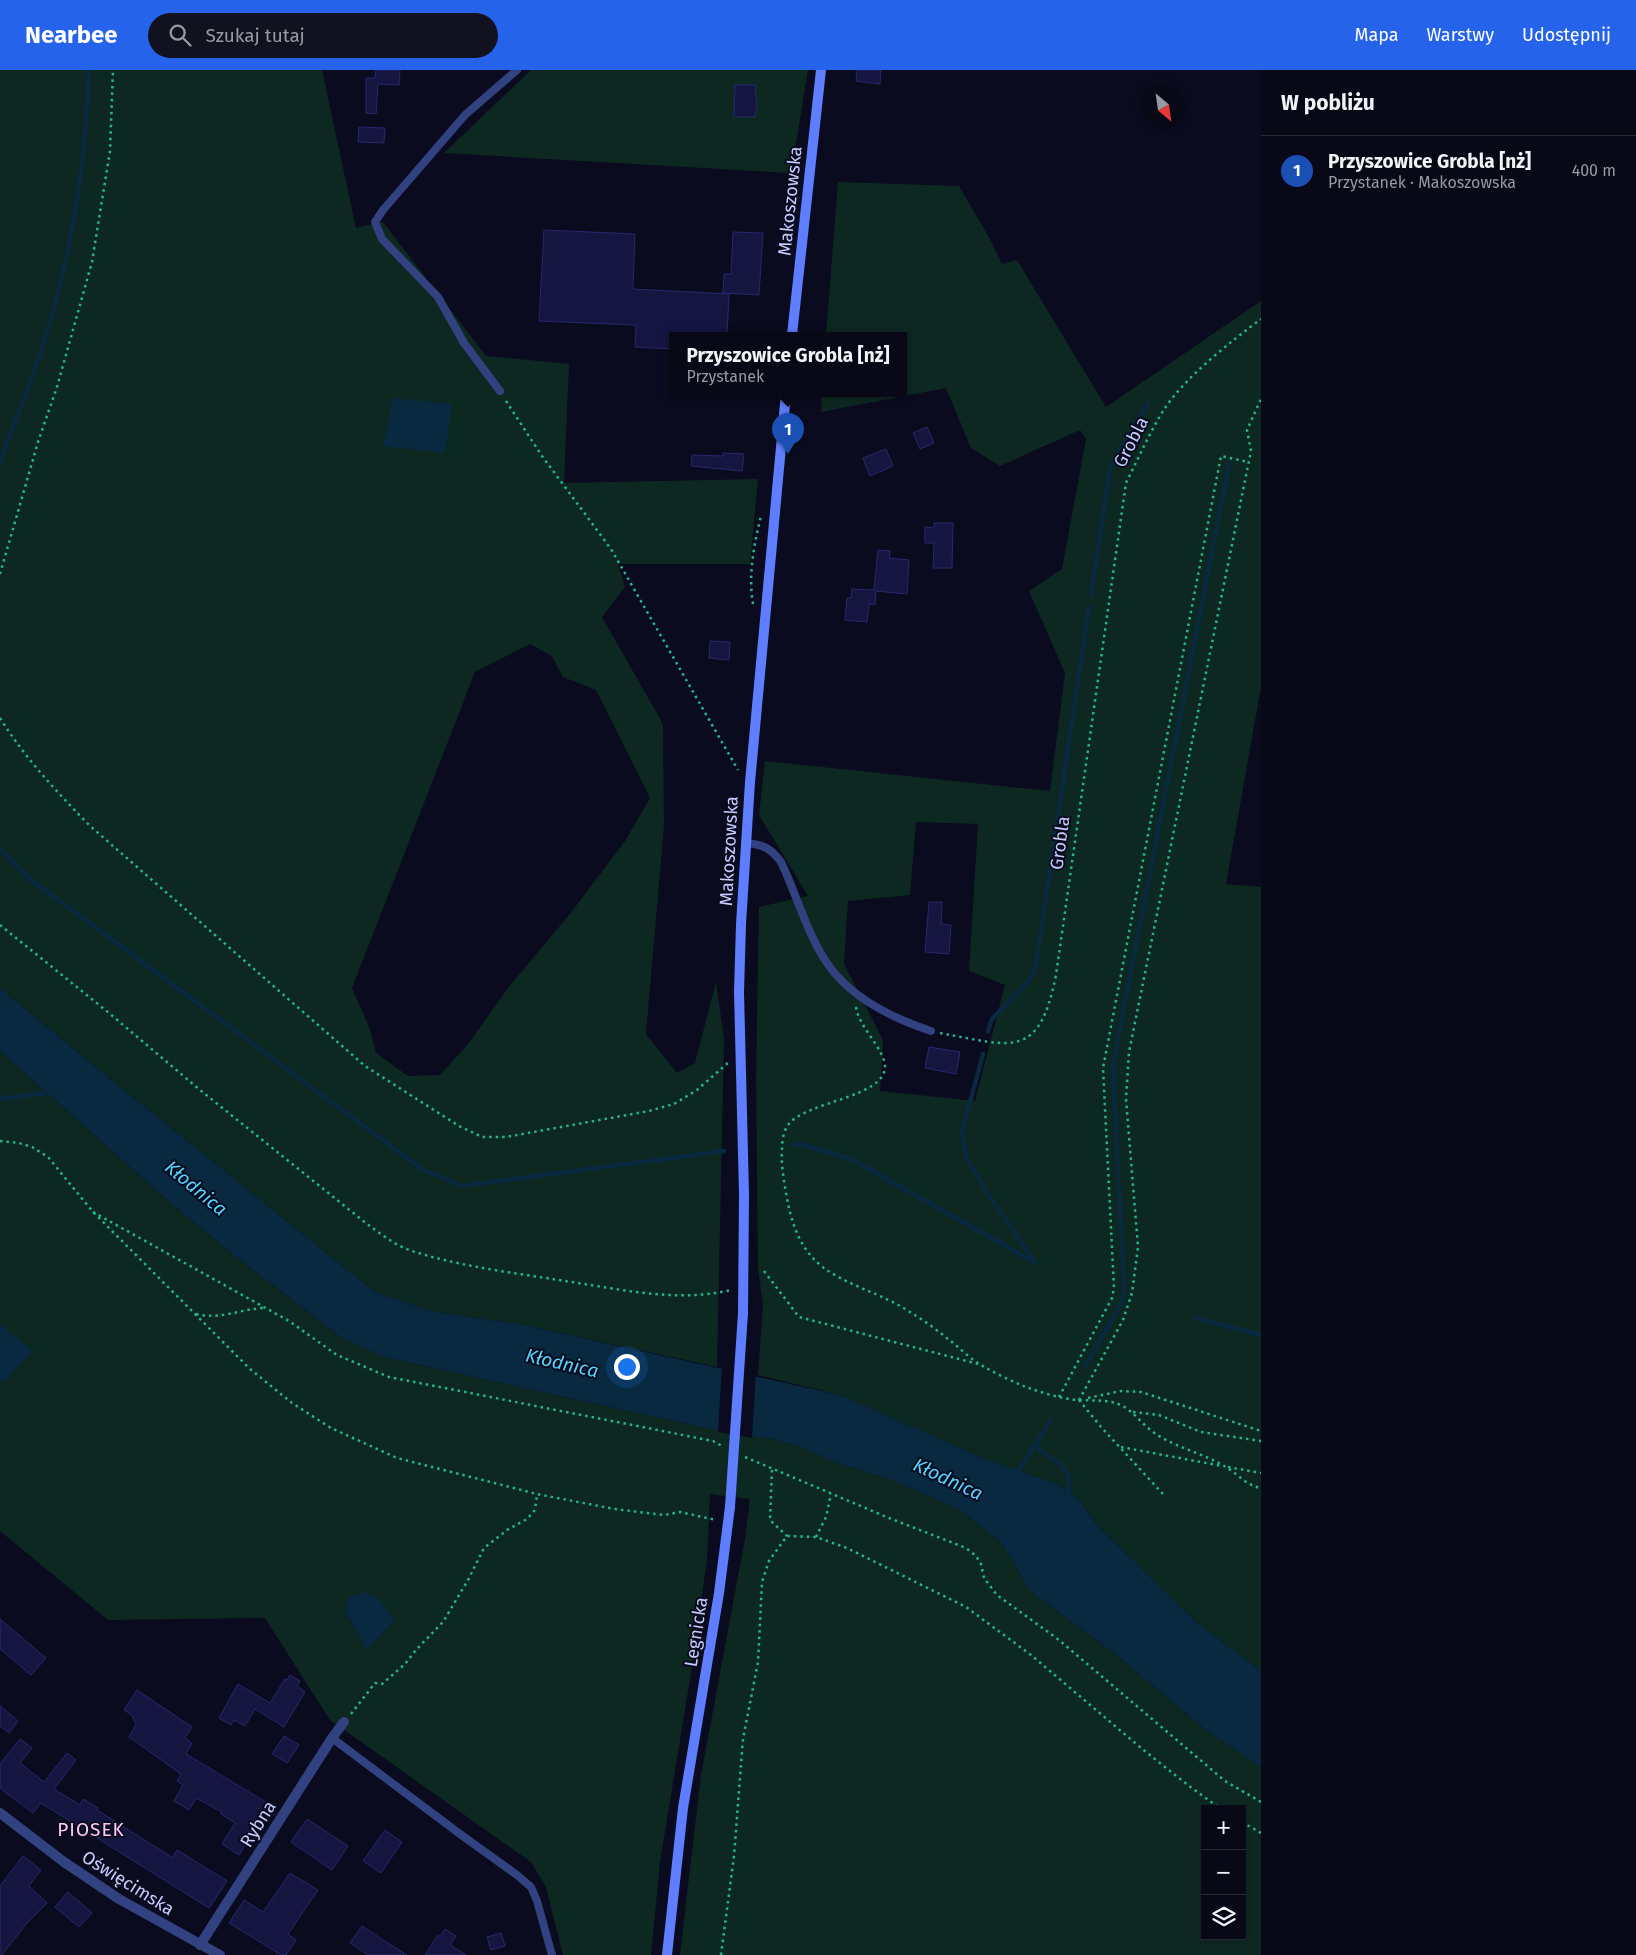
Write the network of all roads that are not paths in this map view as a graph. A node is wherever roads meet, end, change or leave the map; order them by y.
1 (517, 70) edge
2 (821, 70) edge
3 (792, 332) edge
4 (500, 391) road end
5 (786, 397) edge
6 (745, 843) junction
7 (932, 1032) road end
8 (743, 1313) joint
9 (344, 1722) road end
10 (332, 1738) junction
11 (0, 1813) edge
12 (200, 1945) junction
13 (220, 1955) edge
14 (552, 1955) edge
15 (667, 1955) edge

1 - 4 lane
2 - 3 main road, Makoszowska
5 - 6 main road, Makoszowska
6 - 7 lane
6 - 8 main road, Makoszowska
8 - 15 main road, Legnicka, bridge
9 - 10 street, Rybna
10 - 12 street, Rybna
10 - 14 lane
11 - 12 street, Oświęcimska
12 - 13 street, Oświęcimska

